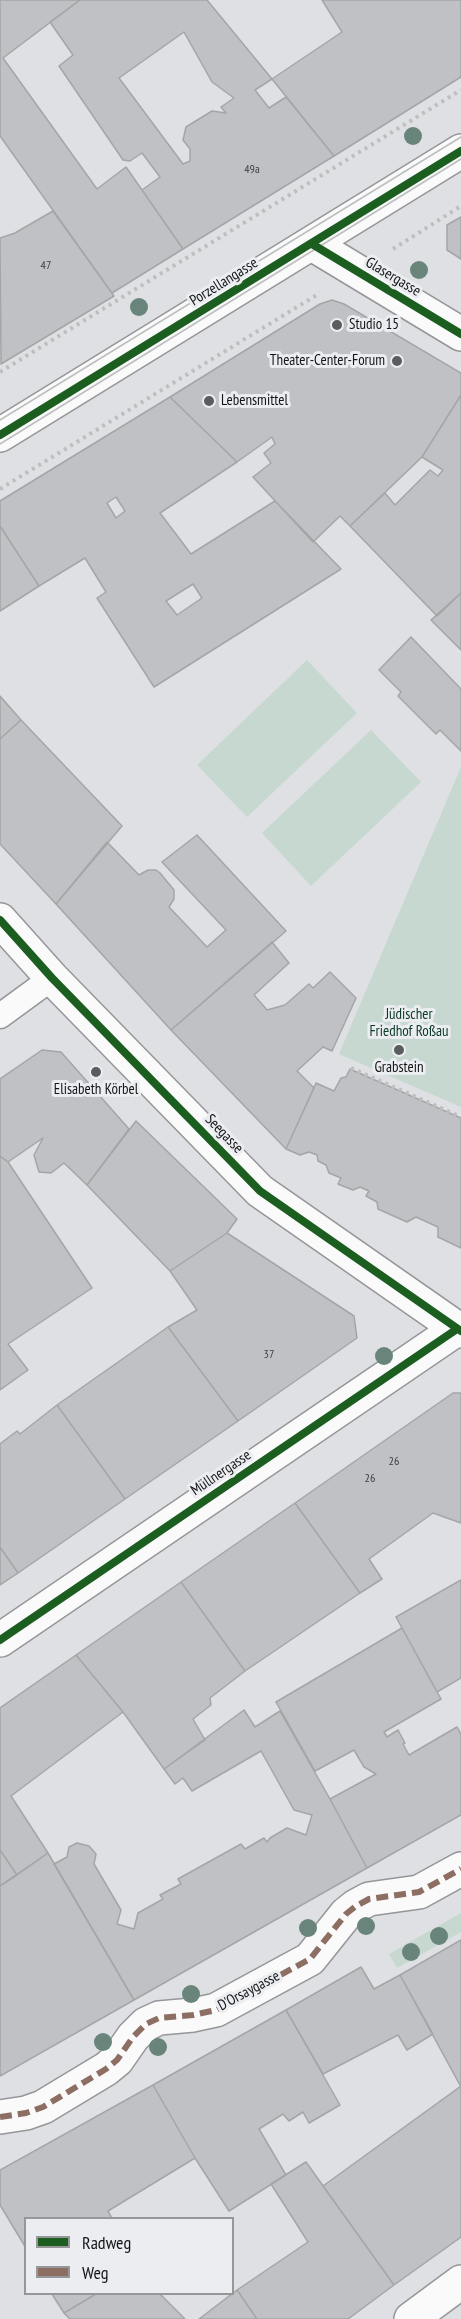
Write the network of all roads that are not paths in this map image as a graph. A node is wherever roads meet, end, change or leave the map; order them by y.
1 (461, 151) edge
2 (312, 244) junction
3 (461, 334) edge
4 (0, 435) edge
5 (0, 920) edge
6 (52, 978) junction
7 (0, 1016) edge
8 (459, 1330) edge
9 (0, 1640) edge
10 (461, 1869) edge
11 (0, 2117) edge
12 (461, 2282) edge
13 (411, 2319) edge

1 - 2 street, Porzellangasse
2 - 3 street, Glasergasse
2 - 4 street, Porzellangasse
5 - 6 street, Seegasse
6 - 7 lane
6 - 8 street, Seegasse
8 - 9 street, Müllnergasse
10 - 11 street, D'Orsaygasse
12 - 13 street

